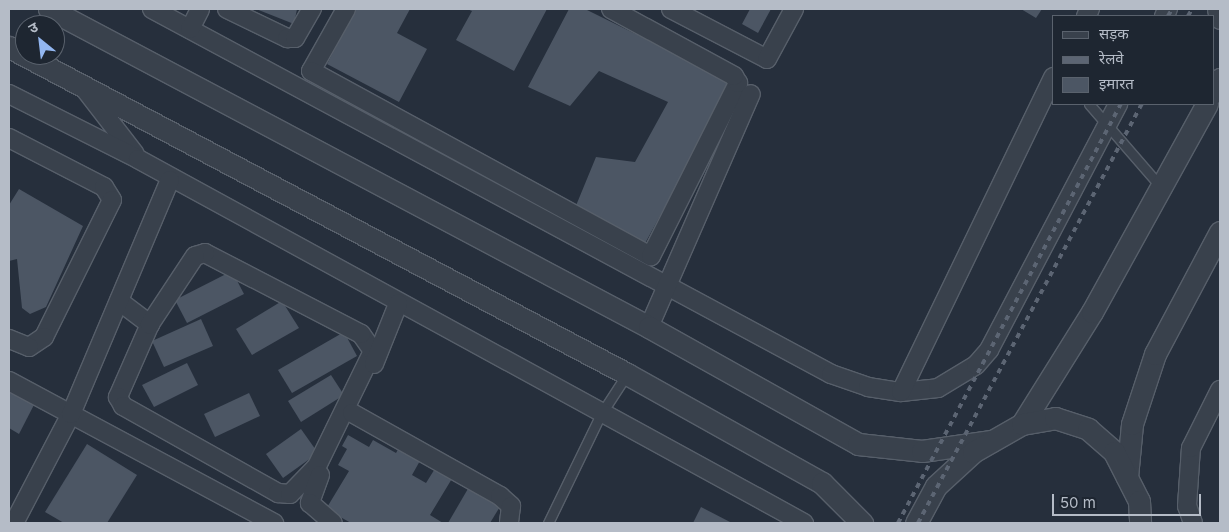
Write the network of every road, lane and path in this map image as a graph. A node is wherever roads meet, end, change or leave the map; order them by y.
1 (49, 9) edge
2 (200, 9) edge
3 (227, 9) edge
4 (312, 9) edge
5 (346, 9) edge
6 (611, 9) edge
7 (672, 9) edge
8 (794, 9) edge
9 (1218, 9) edge
10 (159, 10) edge
11 (1220, 18) edge
12 (190, 29) junction
13 (9, 47) edge
14 (1220, 79) edge
15 (1052, 80) edge
16 (83, 87) junction
17 (1214, 91) edge
18 (9, 94) edge
19 (751, 94) dead end
20 (1090, 105) edge
21 (1118, 105) edge
22 (1206, 105) edge
23 (1108, 124) junction
24 (9, 138) edge
25 (465, 155) junction
26 (138, 159) junction
27 (455, 171) junction
28 (496, 172) junction
29 (170, 180) junction
30 (487, 188) junction
31 (1163, 190) junction
32 (1220, 232) edge
33 (665, 283) junction
34 (119, 300) junction
35 (398, 304) junction
36 (150, 324) junction
37 (649, 327) junction
38 (9, 339) edge
39 (627, 374) junction
40 (9, 381) edge
41 (1220, 390) edge
42 (901, 392) junction
43 (352, 413) junction
44 (71, 414) junction
45 (601, 414) junction
46 (1022, 424) junction
47 (991, 441) junction
48 (1127, 477) junction
49 (14, 523) edge
50 (274, 523) edge
51 (333, 523) edge
52 (509, 523) edge
53 (548, 523) edge
54 (804, 523) edge
55 (862, 523) edge
56 (916, 523) edge
57 (1140, 523) edge
58 (1193, 523) edge

1 - 37 street
2 - 12 street
3 - 4 street
5 - 25 street
6 - 28 street
7 - 8 street
9 - 11 street
10 - 12 street
12 - 27 street
13 - 16 street
14 - 17 street
15 - 42 street
16 - 26 street
16 - 39 street
18 - 26 street
19 - 33 street
20 - 23 lane
21 - 23 street
22 - 31 street
23 - 31 lane
23 - 42 street
24 - 38 street
25 - 27 street
25 - 28 street
26 - 29 street
27 - 30 street
28 - 30 street
29 - 34 street
29 - 35 street
30 - 33 street
31 - 46 street
32 - 48 street
33 - 37 street
33 - 42 street
34 - 36 street
34 - 44 street
35 - 43 street
35 - 45 street
36 - 36 street
37 - 47 street
39 - 45 lane
39 - 55 street
40 - 44 street
41 - 58 street
43 - 51 street
43 - 52 street
44 - 49 street
44 - 50 street
45 - 53 lane
45 - 54 street
46 - 47 street
46 - 48 street
47 - 56 street
48 - 57 street

